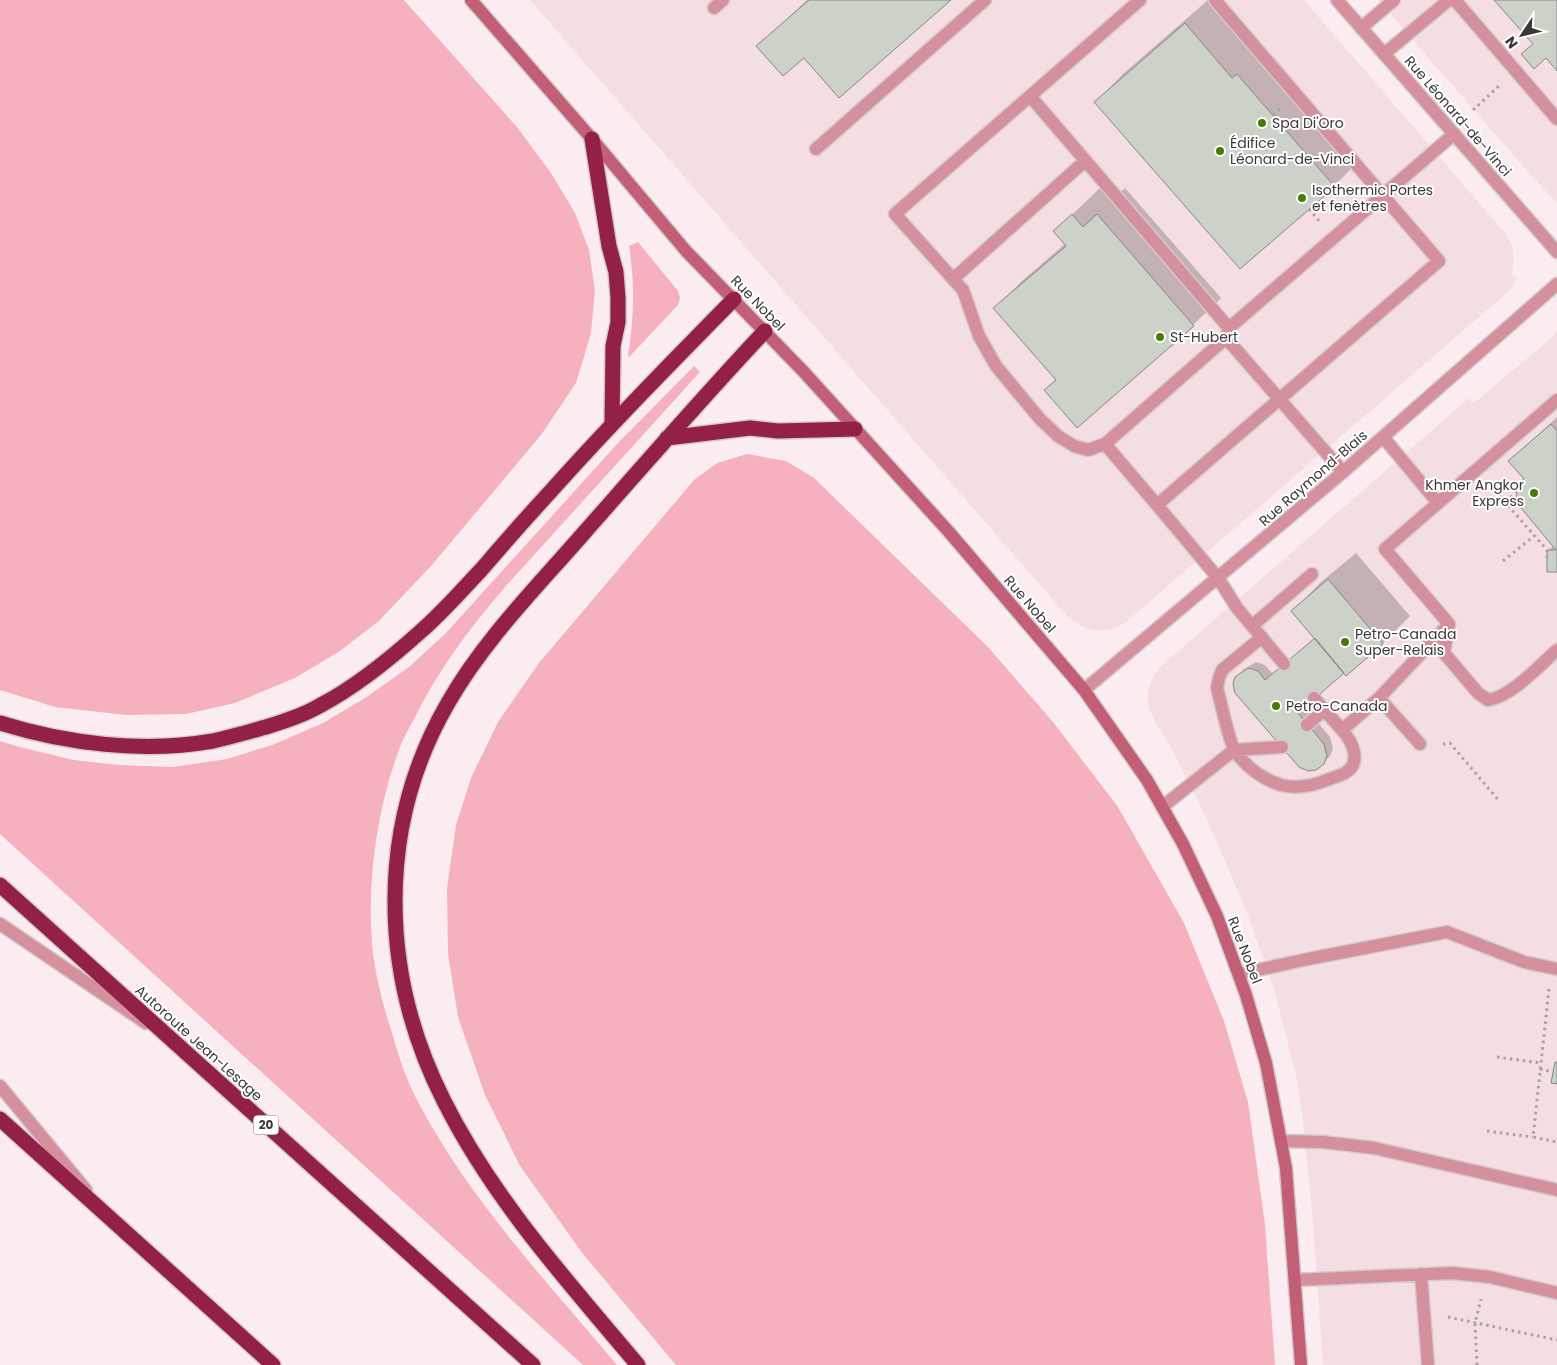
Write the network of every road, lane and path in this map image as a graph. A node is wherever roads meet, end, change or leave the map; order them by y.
1 (471, 0) edge
2 (986, 0) edge
3 (1140, 0) edge
4 (1215, 0) edge
5 (1337, 0) edge
6 (1394, 0) edge
7 (1449, 0) edge
8 (1456, 0) edge
9 (1361, 28) junction
10 (1384, 54) junction
11 (1030, 96) junction
12 (1487, 97) dead end
13 (1473, 110) dead end
14 (1287, 114) dead end
15 (1273, 115) dead end
16 (1557, 119) edge
17 (1454, 134) junction
18 (592, 139) junction
19 (816, 149) dead end
20 (1086, 161) junction
21 (1382, 195) junction
22 (1308, 209) dead end
23 (1327, 217) dead end
24 (1321, 223) junction
25 (1314, 229) dead end
26 (1557, 252) edge
27 (953, 279) junction
28 (1557, 284) edge
29 (734, 299) junction
30 (765, 331) junction
31 (1228, 333) junction
32 (1279, 400) junction
33 (1557, 400) edge
34 (612, 423) junction
35 (855, 429) junction
36 (1383, 437) junction
37 (667, 438) junction
38 (1105, 444) junction
39 (1343, 472) junction
40 (1486, 480) dead end
41 (1517, 492) dead end
42 (1505, 501) junction
43 (1438, 503) junction
44 (1157, 505) junction
45 (1534, 536) junction
46 (1547, 559) dead end
47 (1503, 561) dead end
48 (1312, 574) dead end
49 (1218, 578) junction
50 (1449, 624) junction
51 (1252, 626) junction
52 (1262, 637) junction
53 (1557, 650) edge
54 (1284, 664) dead end
55 (1084, 690) junction
56 (1314, 698) dead end
57 (1379, 698) junction
58 (1324, 710) junction
59 (0, 723) edge
60 (1307, 725) dead end
61 (1342, 730) junction
62 (1450, 743) dead end
63 (1420, 744) dead end
64 (1282, 747) dead end
65 (1234, 750) junction
66 (1500, 802) dead end
67 (1162, 807) junction
68 (0, 885) edge
69 (0, 924) edge
70 (1557, 970) edge
71 (1239, 974) junction
72 (1549, 986) dead end
73 (179, 1046) junction
74 (1497, 1057) dead end
75 (1541, 1063) junction
76 (1540, 1069) junction
77 (1553, 1072) dead end
78 (0, 1086) edge
79 (0, 1119) edge
80 (1487, 1131) dead end
81 (1532, 1138) junction
82 (1282, 1141) junction
83 (1557, 1142) edge
84 (1557, 1190) edge
85 (109, 1218) junction
86 (1421, 1274) junction
87 (1296, 1280) junction
88 (1557, 1293) edge
89 (1482, 1294) dead end
90 (1446, 1316) dead end
91 (1475, 1323) junction
92 (1557, 1340) edge
93 (273, 1365) edge
94 (533, 1365) edge
95 (638, 1365) edge
96 (1301, 1365) edge
97 (1428, 1365) edge
98 (1477, 1365) edge

1 - 18 street, Rue Nobel
2 - 19 street
3 - 11 street
4 - 21 street
5 - 9 street, Rue Léonard-de-Vinci
6 - 9 street
7 - 10 street
8 - 16 street
9 - 10 street, Rue Léonard-de-Vinci
10 - 17 street, Rue Léonard-de-Vinci
11 - 20 street
11 - 27 street
12 - 13 path
14 - 15 path
17 - 21 street
17 - 26 street, Rue Léonard-de-Vinci
18 - 29 street, Rue Nobel
18 - 34 highway
20 - 27 street
20 - 31 street
21 - 31 street
21 - 32 street
22 - 24 path
23 - 24 path
24 - 25 path
27 - 38 street
28 - 36 street, Rue Raymond-Blais
29 - 30 street, Rue Nobel
29 - 34 highway
30 - 35 street, Rue Nobel
30 - 37 highway
31 - 32 street
31 - 38 street
32 - 39 street
32 - 44 street
33 - 43 street
34 - 59 highway
35 - 37 highway
35 - 55 street, Rue Nobel
36 - 39 street, Rue Raymond-Blais
36 - 43 street
37 - 95 highway
38 - 44 street
39 - 49 street, Rue Raymond-Blais
40 - 42 path
41 - 42 path
42 - 45 path
43 - 50 street
44 - 49 street
45 - 46 path
45 - 47 path
48 - 51 street
49 - 51 street
49 - 55 street, Rue Raymond-Blais
50 - 53 street
50 - 57 street
51 - 52 street
52 - 54 street
52 - 65 street
55 - 67 street, Rue Nobel
56 - 58 street
57 - 61 street
57 - 63 street
58 - 60 street
58 - 61 street
61 - 65 street
62 - 66 path
64 - 65 street
65 - 67 street
67 - 71 street, Rue Nobel
68 - 73 highway, Autoroute Jean-Lesage / 20
69 - 73 street
70 - 71 street
71 - 82 street, Rue Nobel
72 - 75 path
73 - 94 highway, Autoroute Jean-Lesage / 20
74 - 75 path
75 - 76 path
76 - 77 path
76 - 81 path
78 - 85 street
79 - 85 highway
80 - 81 path
81 - 83 path
82 - 84 street
82 - 87 street, Rue Nobel
85 - 93 highway
86 - 87 street
86 - 88 street
86 - 97 street
87 - 96 street, Rue Nobel
89 - 91 path
90 - 91 path
91 - 92 path
91 - 98 path

